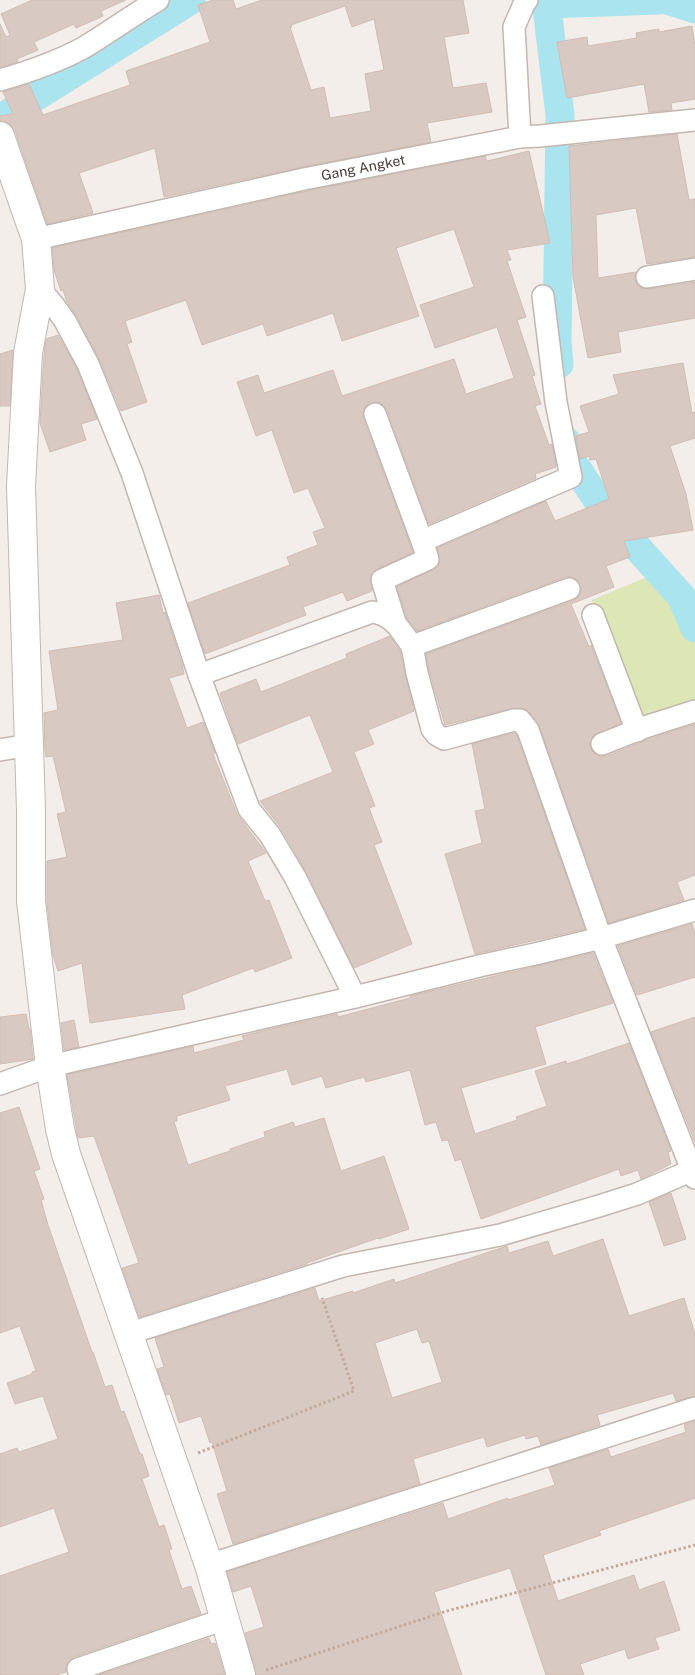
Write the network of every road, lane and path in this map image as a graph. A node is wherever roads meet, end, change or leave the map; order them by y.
1 (158, 0) edge
2 (527, 0) edge
3 (0, 80) edge
4 (695, 120) edge
5 (0, 136) edge
6 (530, 137) junction
7 (36, 240) junction
8 (695, 269) edge
9 (648, 277) dead end
10 (40, 289) junction
11 (543, 296) dead end
12 (375, 414) dead end
13 (422, 541) junction
14 (568, 590) dead end
15 (593, 615) dead end
16 (395, 622) junction
17 (412, 646) junction
18 (199, 675) junction
19 (695, 711) edge
20 (637, 731) junction
21 (602, 744) dead end
22 (29, 745) junction
23 (0, 750) edge
24 (695, 910) edge
25 (601, 938) junction
26 (355, 997) junction
27 (50, 1066) junction
28 (0, 1084) edge
29 (694, 1173) edge
30 (314, 1275) junction
31 (130, 1333) junction
32 (695, 1408) edge
33 (174, 1463) junction
34 (695, 1545) edge
35 (209, 1565) junction
36 (225, 1619) junction
37 (78, 1669) dead end
38 (251, 1674) edge

1 - 3 street
2 - 6 street
4 - 6 street, Gang Angket
5 - 7 street
6 - 7 street, Gang Angket
7 - 10 street
8 - 9 street
10 - 18 street
10 - 22 street
11 - 13 street
12 - 13 street
13 - 16 street
14 - 17 street
15 - 20 street
16 - 17 street
16 - 18 street
17 - 25 street
18 - 26 street
19 - 20 street
20 - 21 street
22 - 23 street
22 - 27 street
24 - 25 street
25 - 26 street
25 - 29 street
26 - 27 street
27 - 28 street
27 - 31 street
29 - 30 street
30 - 31 street
30 - 33 path
31 - 33 street
32 - 35 street
33 - 35 street
34 - 38 path
35 - 36 street
36 - 37 street
36 - 38 street

